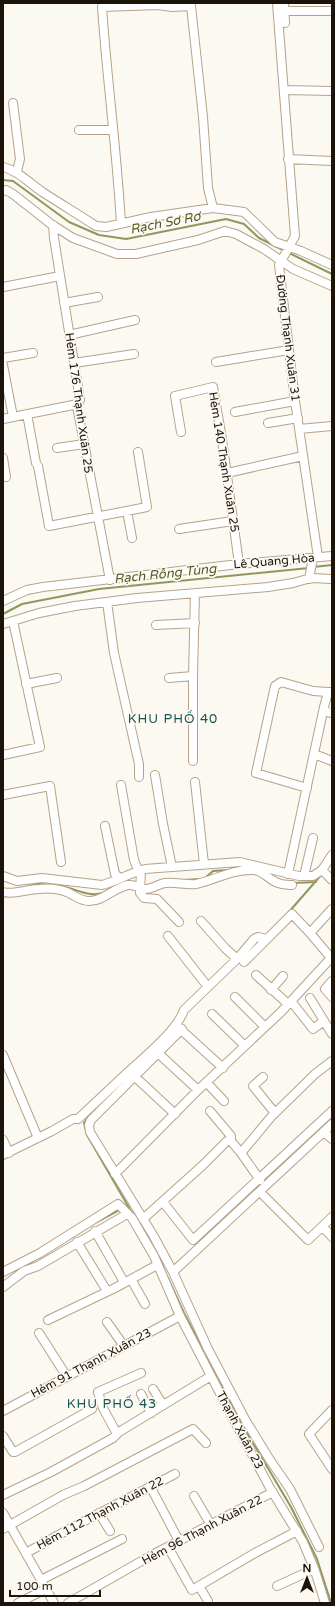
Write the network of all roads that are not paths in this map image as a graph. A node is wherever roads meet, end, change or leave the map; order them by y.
1 (277, 3) edge
2 (284, 7) edge
3 (332, 11) edge
4 (285, 23) dead end
5 (284, 90) junction
6 (332, 91) edge
7 (13, 103) dead end
8 (79, 130) dead end
9 (113, 130) junction
10 (288, 159) junction
11 (332, 160) edge
12 (3, 167) edge
13 (17, 171) junction
14 (3, 191) edge
15 (213, 208) junction
16 (120, 224) junction
17 (53, 225) junction
18 (289, 248) junction
19 (281, 260) junction
20 (332, 265) edge
21 (60, 276) junction
22 (332, 286) edge
23 (3, 287) edge
24 (98, 297) dead end
25 (64, 303) junction
26 (135, 320) dead end
27 (69, 335) junction
28 (289, 350) junction
29 (33, 353) dead end
30 (134, 354) dead end
31 (3, 358) edge
32 (216, 362) dead end
33 (74, 363) junction
34 (3, 365) edge
35 (295, 401) junction
36 (78, 404) junction
37 (236, 412) dead end
38 (27, 414) junction
39 (13, 417) junction
40 (298, 418) junction
41 (3, 419) edge
42 (268, 424) dead end
43 (332, 426) edge
44 (299, 430) junction
45 (181, 432) dead end
46 (84, 444) junction
47 (57, 448) dead end
48 (138, 452) dead end
49 (303, 456) junction
50 (3, 458) edge
51 (227, 473) junction
52 (6, 476) dead end
53 (127, 511) junction
54 (97, 517) junction
55 (233, 521) junction
56 (179, 529) dead end
57 (132, 538) dead end
58 (332, 556) edge
59 (314, 559) junction
60 (239, 564) junction
61 (309, 576) junction
62 (332, 579) edge
63 (110, 580) junction
64 (195, 593) junction
65 (3, 601) edge
66 (107, 602) junction
67 (13, 620) junction
68 (195, 622) junction
69 (3, 624) edge
70 (156, 625) dead end
71 (193, 676) junction
72 (57, 678) dead end
73 (169, 678) dead end
74 (26, 684) junction
75 (330, 692) edge
76 (323, 711) junction
77 (332, 713) edge
78 (314, 754) junction
79 (3, 755) edge
80 (193, 761) dead end
81 (332, 761) edge
82 (155, 774) dead end
83 (139, 777) dead end
84 (195, 782) dead end
85 (121, 785) dead end
86 (307, 788) junction
87 (3, 795) edge
88 (105, 826) dead end
89 (313, 838) dead end
90 (332, 855) edge
91 (61, 862) dead end
92 (204, 864) junction
93 (172, 867) junction
94 (140, 872) junction
95 (288, 874) junction
96 (326, 875) edge
97 (3, 876) edge
98 (304, 876) junction
99 (120, 878) junction
100 (292, 885) dead end
101 (140, 886) junction
102 (3, 892) edge
103 (332, 909) edge
104 (201, 921) dead end
105 (179, 922) dead end
106 (310, 933) junction
107 (168, 936) dead end
108 (241, 960) junction
109 (256, 975) dead end
110 (283, 976) dead end
111 (332, 981) edge
112 (208, 987) junction
113 (271, 990) junction
114 (235, 997) dead end
115 (332, 997) edge
116 (310, 998) dead end
117 (290, 1002) junction
118 (212, 1014) dead end
119 (324, 1021) junction
120 (179, 1027) junction
121 (265, 1027) junction
122 (332, 1034) edge
123 (245, 1046) junction
124 (159, 1054) junction
125 (3, 1055) edge
126 (332, 1061) edge
127 (223, 1068) junction
128 (132, 1074) junction
129 (263, 1077) dead end
130 (206, 1084) junction
131 (198, 1090) junction
132 (224, 1101) dead end
133 (210, 1111) dead end
134 (332, 1111) edge
135 (275, 1113) junction
136 (175, 1114) junction
137 (332, 1124) edge
138 (324, 1132) junction
139 (38, 1138) junction
140 (3, 1140) edge
141 (332, 1140) edge
142 (231, 1141) junction
143 (241, 1153) junction
144 (6, 1154) edge
145 (115, 1174) junction
146 (260, 1180) junction
147 (260, 1192) junction
148 (163, 1202) junction
149 (127, 1214) junction
150 (332, 1218) edge
151 (143, 1219) junction
152 (323, 1227) junction
153 (95, 1231) junction
154 (332, 1237) edge
155 (77, 1242) junction
156 (157, 1265) junction
157 (3, 1272) edge
158 (173, 1272) junction
159 (128, 1281) junction
160 (3, 1287) edge
161 (107, 1291) junction
162 (145, 1304) dead end
163 (180, 1316) junction
164 (48, 1320) dead end
165 (107, 1322) dead end
166 (39, 1333) dead end
167 (124, 1346) junction
168 (140, 1373) dead end
169 (211, 1376) junction
170 (67, 1377) junction
171 (153, 1389) dead end
172 (141, 1394) dead end
173 (163, 1405) junction
174 (92, 1409) dead end
175 (332, 1410) edge
176 (3, 1411) edge
177 (151, 1413) junction
178 (117, 1434) junction
179 (3, 1436) edge
180 (206, 1443) dead end
181 (332, 1469) edge
182 (174, 1474) dead end
183 (150, 1486) junction
184 (273, 1492) junction
185 (3, 1495) edge
186 (194, 1496) dead end
187 (3, 1513) edge
188 (99, 1513) junction
189 (211, 1525) junction
190 (7, 1527) edge
191 (110, 1531) dead end
192 (297, 1532) junction
193 (122, 1539) dead end
194 (179, 1542) junction
195 (168, 1547) junction
196 (319, 1547) dead end
197 (26, 1553) junction
198 (314, 1569) junction
199 (41, 1580) junction
200 (277, 1586) dead end
201 (196, 1588) junction
202 (46, 1589) junction
203 (208, 1601) dead end
204 (18, 1603) edge
205 (54, 1603) edge
206 (68, 1603) edge
207 (325, 1603) edge

1 - 5 street, Đường Thạnh Xuân 31
2 - 3 street
2 - 4 street
5 - 6 street
5 - 10 street, Đường Thạnh Xuân 31
7 - 13 street
8 - 9 street
9 - 15 street
9 - 16 street
10 - 11 street
10 - 18 street, Đường Thạnh Xuân 31
12 - 13 street
13 - 16 street
14 - 17 street
15 - 16 street
15 - 18 street
17 - 19 street
17 - 21 street, Hẻm 176 Thạnh Xuân 25
18 - 19 street, Đường Thạnh Xuân 31
18 - 20 street
19 - 22 street
19 - 28 street, Đường Thạnh Xuân 31
21 - 23 street
21 - 25 street, Hẻm 176 Thạnh Xuân 25
24 - 25 street
25 - 27 street, Hẻm 176 Thạnh Xuân 25
26 - 27 street
27 - 33 street, Hẻm 176 Thạnh Xuân 25
28 - 32 street
28 - 35 street, Đường Thạnh Xuân 31
29 - 31 street
30 - 33 street
33 - 36 street, Hẻm 176 Thạnh Xuân 25
34 - 39 street
35 - 37 street
35 - 40 street, Đường Thạnh Xuân 31
36 - 38 street
36 - 46 street, Hẻm 176 Thạnh Xuân 25
38 - 39 street
38 - 54 street
39 - 41 street
40 - 42 street
40 - 44 street, Đường Thạnh Xuân 31
43 - 44 street
44 - 49 street, Đường Thạnh Xuân 31
45 - 51 street, Hẻm 140 Thạnh Xuân 25
46 - 47 street
46 - 54 street, Hẻm 176 Thạnh Xuân 25
48 - 53 street
49 - 51 street
49 - 59 street, Đường Thạnh Xuân 31
50 - 52 street
51 - 55 street, Hẻm 140 Thạnh Xuân 25
53 - 54 street
53 - 57 street
54 - 63 street, Hẻm 176 Thạnh Xuân 25
55 - 56 street
55 - 60 street, Hẻm 140 Thạnh Xuân 25
58 - 59 street, Lê Quang Hòa
59 - 60 street, Lê Quang Hòa
59 - 61 street, Đường Thạnh Xuân 31
60 - 63 street, Lê Quang Hòa
61 - 62 street
61 - 64 street
63 - 65 street, Lê Quang Hòa
64 - 66 street
64 - 68 street
66 - 67 street
66 - 83 street
67 - 69 street
67 - 74 street
68 - 70 street
68 - 71 street
71 - 73 street
71 - 80 street
72 - 74 street
74 - 79 street
75 - 76 street
75 - 86 street
76 - 77 street
76 - 78 street
78 - 81 street
78 - 86 street
82 - 93 street
84 - 92 street
85 - 94 street
86 - 95 street
87 - 91 street
88 - 99 street
89 - 98 street
90 - 96 street
92 - 93 street
92 - 95 street
93 - 94 street
94 - 99 street
94 - 101 street
95 - 98 street
96 - 98 street
97 - 99 street
100 - 101 street
101 - 102 street
101 - 105 street
103 - 106 street
104 - 108 street
106 - 108 street
106 - 117 street
107 - 112 street
108 - 112 street
109 - 113 street
110 - 113 street
111 - 115 street
112 - 120 street
113 - 117 street
114 - 121 street
116 - 119 street
117 - 119 street
117 - 121 street
118 - 123 street
119 - 122 street
120 - 124 street
120 - 127 street
120 - 128 street
121 - 123 street
123 - 127 street
124 - 128 street
124 - 131 street
125 - 139 street
126 - 135 street
127 - 130 street
128 - 136 street
128 - 139 street
128 - 145 street
129 - 135 street
130 - 131 street
130 - 132 street
131 - 136 street
133 - 142 street
134 - 146 street
135 - 143 street
136 - 145 street
137 - 138 street
138 - 141 street
138 - 147 street
139 - 144 street
140 - 144 street
142 - 143 street
142 - 148 street
143 - 146 street
145 - 151 street
146 - 148 street
147 - 152 street
147 - 158 street
148 - 151 street
149 - 153 street
149 - 156 street, Thạnh Xuân 23
149 - 157 street, Thạnh Xuân 23
150 - 152 street
151 - 158 street
152 - 154 street
153 - 155 street
153 - 159 street
155 - 160 street
155 - 161 street
156 - 159 street
156 - 163 street, Thạnh Xuân 23
158 - 196 street
159 - 161 street
159 - 162 street
161 - 164 street
163 - 167 street, Hẻm 91 Thạnh Xuân 23
163 - 169 street, Thạnh Xuân 23
165 - 167 street
166 - 170 street
167 - 170 street, Hẻm 91 Thạnh Xuân 23
168 - 178 street
169 - 173 street
169 - 184 street, Thạnh Xuân 23
170 - 176 street, Hẻm 91 Thạnh Xuân 23
171 - 173 street
172 - 177 street
173 - 177 street
174 - 179 street
175 - 181 street
177 - 178 street
178 - 185 street
180 - 190 street
182 - 183 street, Hẻm 112 Thạnh Xuân 22
183 - 188 street, Hẻm 112 Thạnh Xuân 22
183 - 194 street
184 - 189 street, Hẻm 96 Thạnh Xuân 22
184 - 192 street, Thạnh Xuân 23
186 - 189 street
187 - 190 street
188 - 191 street
188 - 197 street, Hẻm 112 Thạnh Xuân 22
189 - 194 street, Hẻm 96 Thạnh Xuân 22
190 - 197 street
192 - 198 street, Thạnh Xuân 23
192 - 201 street
193 - 199 street
194 - 195 street, Hẻm 96 Thạnh Xuân 22
195 - 201 street
195 - 206 street, Hẻm 96 Thạnh Xuân 22
197 - 199 street
198 - 200 street
198 - 207 street, Thạnh Xuân 23
199 - 202 street
201 - 203 street
202 - 204 street
202 - 205 street

